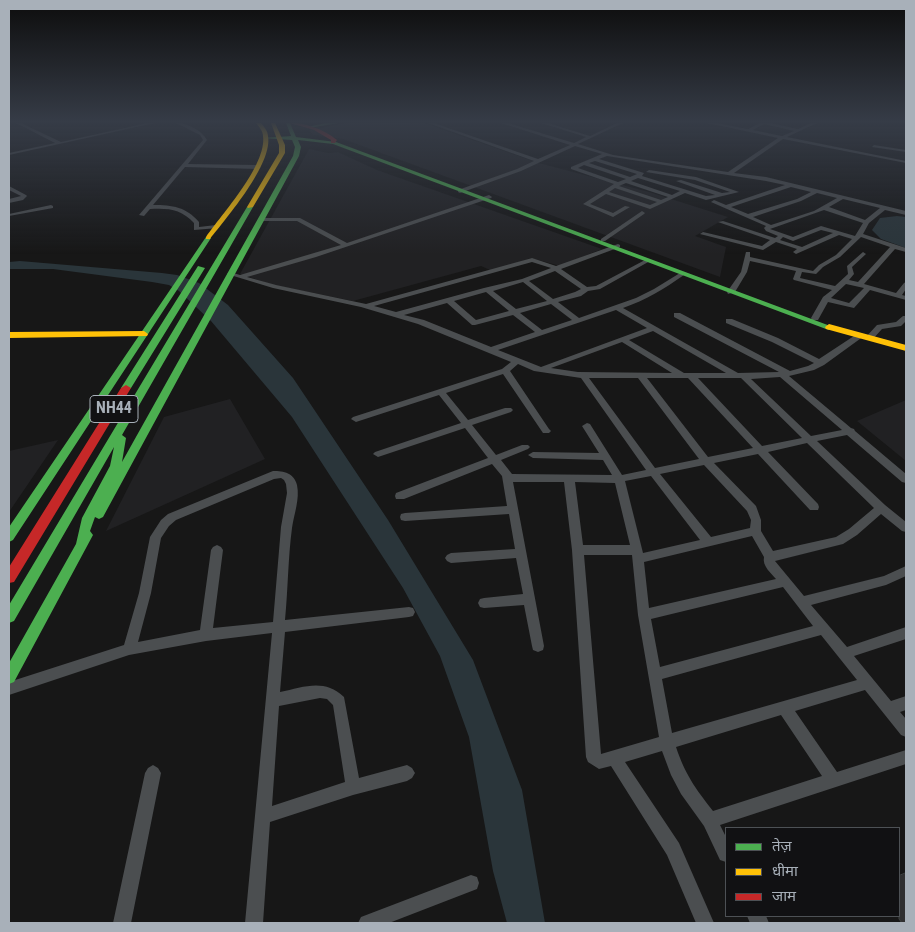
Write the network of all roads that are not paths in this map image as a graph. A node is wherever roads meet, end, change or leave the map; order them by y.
1 (183, 166) edge
2 (239, 166) edge
3 (264, 166) edge
4 (273, 166) edge
5 (290, 166) edge
6 (402, 166) edge
7 (524, 166) edge
8 (575, 166) edge
9 (592, 166) edge
10 (616, 166) edge
11 (661, 166) edge
12 (684, 166) edge
13 (739, 166) edge
14 (258, 167) joint
15 (650, 172) junction
16 (730, 173) junction
17 (640, 175) junction
18 (629, 180) junction
19 (617, 185) junction
20 (792, 185) junction
21 (9, 188) edge
22 (463, 189) junction
23 (685, 191) junction
24 (816, 191) junction
25 (605, 192) junction
26 (19, 193) junction
27 (9, 194) edge
28 (723, 195) junction
29 (674, 197) junction
30 (486, 198) junction
31 (622, 198) junction
32 (841, 198) junction
33 (9, 201) edge
34 (663, 202) junction
35 (714, 202) dead end
36 (17, 204) junction
37 (51, 207) dead end
38 (148, 207) junction
39 (627, 207) dead end
40 (727, 207) junction
41 (824, 208) junction
42 (884, 208) junction
43 (34, 210) junction
44 (605, 211) junction
45 (835, 212) junction
46 (906, 212) edge
47 (642, 213) dead end
48 (142, 215) dead end
49 (749, 216) junction
50 (10, 217) edge
51 (261, 219) junction
52 (721, 222) dead end
53 (866, 222) junction
54 (772, 226) junction
55 (216, 227) junction
56 (826, 228) junction
57 (839, 233) junction
58 (703, 234) dead end
59 (783, 235) junction
60 (858, 237) junction
61 (603, 240) junction
62 (776, 240) junction
63 (346, 245) junction
64 (750, 245) junction
65 (894, 246) junction
66 (615, 247) junction
67 (906, 250) edge
68 (863, 254) dead end
69 (747, 258) junction
70 (648, 261) junction
71 (556, 269) junction
72 (800, 270) junction
73 (495, 271) junction
74 (198, 274) junction
75 (682, 274) junction
76 (234, 275) junction
77 (524, 280) junction
78 (845, 281) junction
79 (510, 283) junction
80 (860, 284) junction
81 (906, 284) edge
82 (869, 287) junction
83 (486, 289) junction
84 (586, 289) junction
85 (837, 289) junction
86 (732, 290) junction
87 (898, 296) junction
88 (906, 298) edge
89 (826, 299) junction
90 (448, 300) junction
91 (551, 300) junction
92 (179, 304) junction
93 (366, 306) junction
94 (616, 308) junction
95 (515, 311) junction
96 (395, 315) junction
97 (677, 315) dead end
98 (156, 316) junction
99 (815, 318) junction
100 (906, 318) edge
101 (578, 321) junction
102 (729, 321) dead end
103 (654, 328) junction
104 (541, 333) junction
105 (9, 335) edge
106 (862, 336) junction
107 (142, 337) junction
108 (9, 340) edge
109 (623, 340) junction
110 (906, 348) edge
111 (491, 350) junction
112 (517, 361) junction
113 (820, 363) junction
114 (542, 369) junction
115 (505, 371) junction
116 (785, 374) junction
117 (583, 375) junction
118 (640, 375) junction
119 (686, 375) junction
120 (740, 376) junction
121 (441, 392) junction
122 (508, 410) dead end
123 (356, 419) dead end
124 (467, 424) junction
125 (122, 425) junction
126 (587, 426) dead end
127 (546, 431) dead end
128 (851, 431) junction
129 (809, 440) junction
130 (759, 450) junction
131 (378, 454) dead end
132 (606, 457) junction
133 (495, 459) junction
134 (706, 461) junction
135 (653, 472) junction
136 (508, 478) junction
137 (570, 479) junction
138 (619, 479) junction
139 (906, 479) edge
140 (400, 496) dead end
141 (814, 507) dead end
142 (881, 508) junction
143 (514, 510) junction
144 (405, 517) dead end
145 (906, 528) edge
146 (755, 531) junction
147 (9, 537) edge
148 (708, 541) junction
149 (82, 544) junction
150 (217, 550) dead end
151 (578, 550) junction
152 (522, 553) junction
153 (637, 554) junction
154 (770, 557) junction
155 (451, 558) dead end
156 (906, 571) edge
157 (9, 578) edge
158 (785, 582) junction
159 (530, 599) junction
160 (801, 602) junction
161 (484, 603) dead end
162 (409, 612) dead end
163 (644, 616) junction
164 (9, 617) edge
165 (279, 626) junction
166 (823, 629) junction
167 (906, 633) edge
168 (206, 635) junction
169 (538, 646) dead end
170 (129, 649) junction
171 (844, 654) junction
172 (654, 675) junction
173 (9, 677) edge
174 (868, 683) junction
175 (9, 688) edge
176 (273, 700) junction
177 (906, 703) edge
178 (784, 708) junction
179 (889, 709) junction
180 (906, 730) edge
181 (667, 743) junction
182 (906, 757) edge
183 (614, 758) junction
184 (153, 773) dead end
185 (407, 773) dead end
186 (834, 781) junction
187 (353, 787) junction
188 (263, 817) junction
189 (710, 820) junction
190 (725, 852) edge
191 (472, 883) dead end
192 (122, 923) edge
193 (254, 923) edge
194 (367, 923) edge
195 (705, 923) edge

1 - 38 street
2 - 14 street
3 - 74 main road, NH44
4 - 74 main road, NH44
5 - 51 main road
6 - 22 main road
7 - 22 street
8 - 19 street
9 - 18 street
10 - 17 street
11 - 15 street
12 - 16 street
13 - 16 street
14 - 55 main road
15 - 17 street
15 - 28 street
15 - 28 street
16 - 20 street
17 - 18 street
17 - 23 street
18 - 19 street
18 - 29 street
19 - 25 street
19 - 34 street
20 - 24 street
20 - 40 street
21 - 26 street
22 - 30 main road
23 - 28 street
23 - 29 street
24 - 32 street
24 - 49 street
25 - 31 street
25 - 44 street
26 - 27 street
26 - 33 street
29 - 34 street
30 - 61 main road
30 - 63 street
30 - 66 main road
31 - 34 street
31 - 44 street
32 - 41 street
32 - 42 street
33 - 36 street
35 - 40 street
36 - 43 street
36 - 50 street
37 - 43 street
38 - 48 street
38 - 55 street
39 - 44 street
40 - 49 street
41 - 45 street
41 - 54 street
42 - 46 street
42 - 53 street
43 - 50 street
45 - 53 street
45 - 56 street
47 - 61 street
49 - 54 street
51 - 63 street
51 - 76 main road
52 - 62 street
53 - 60 street
54 - 59 street
55 - 74 main road
56 - 57 street
56 - 59 street
57 - 60 street
57 - 62 street
58 - 64 street
59 - 62 street
60 - 65 street
60 - 72 street
61 - 66 main road
62 - 64 street
63 - 76 street
64 - 69 street
65 - 67 street
65 - 80 street
66 - 70 main road
66 - 71 street
66 - 86 main road
68 - 78 street
69 - 72 street
69 - 86 street
70 - 75 main road
70 - 84 street
71 - 73 street
71 - 77 street
71 - 84 street
72 - 85 street
73 - 79 street
73 - 93 street
74 - 92 main road, NH44
74 - 98 main road
74 - 125 main road, NH44
75 - 86 main road
75 - 94 street
76 - 93 street
76 - 149 main road
77 - 79 street
77 - 91 street
78 - 80 street
78 - 85 street
79 - 83 street
80 - 82 street
81 - 87 street
82 - 87 street
82 - 89 street
83 - 90 street
83 - 95 street
84 - 91 street
85 - 89 street
86 - 99 main road
86 - 106 main road
87 - 88 street
89 - 99 street
90 - 95 street
90 - 96 street
91 - 95 street
91 - 101 street
92 - 98 main road
92 - 157 main road, NH44
93 - 96 street
94 - 101 street
94 - 103 street
95 - 104 street
96 - 111 street
97 - 116 street
98 - 107 main road
99 - 106 main road
100 - 106 street
101 - 104 street
102 - 113 street
103 - 109 street
103 - 120 street
104 - 111 street
105 - 107 main road
106 - 110 main road
106 - 113 street
107 - 108 main road
107 - 147 main road
109 - 114 street
109 - 119 street
111 - 112 street
112 - 114 street
112 - 115 street
113 - 116 street
114 - 117 street
115 - 121 street
115 - 127 street
116 - 120 street
116 - 128 street
117 - 118 street
117 - 135 street
118 - 119 street
118 - 134 street
119 - 120 street
119 - 130 street
120 - 129 street
121 - 123 street
121 - 124 street
122 - 124 street
124 - 131 street
124 - 133 street
125 - 149 main road
125 - 164 main road, NH44
126 - 132 street
128 - 129 street
128 - 139 street
129 - 130 street
129 - 142 street
130 - 134 street
130 - 141 street
132 - 133 street
132 - 138 street
133 - 136 street
133 - 140 street
134 - 135 street
134 - 146 street
135 - 138 street
135 - 148 street
136 - 137 street
136 - 143 street
137 - 138 street
137 - 151 street
138 - 153 street
142 - 145 street
142 - 154 street
143 - 144 street
143 - 152 street
146 - 148 street
146 - 154 street
148 - 153 street
149 - 173 main road
150 - 168 street
151 - 153 street
151 - 183 street
152 - 155 street
152 - 159 street
153 - 163 street
154 - 158 street
156 - 160 street
158 - 160 street
158 - 163 street
159 - 161 street
159 - 169 street
160 - 166 street
162 - 165 street
163 - 172 street
165 - 168 street
165 - 170 street
165 - 176 street
166 - 171 street
166 - 172 street
167 - 171 street
168 - 170 street
170 - 175 street
171 - 174 street
172 - 181 street
174 - 178 street
174 - 179 street
176 - 187 street
176 - 188 street
177 - 179 street
178 - 181 street
178 - 186 street
179 - 180 street
181 - 183 street
181 - 189 street
182 - 186 street
183 - 195 street
184 - 192 street
185 - 187 street
186 - 189 street
187 - 188 street
188 - 193 street
189 - 190 street
191 - 194 street

